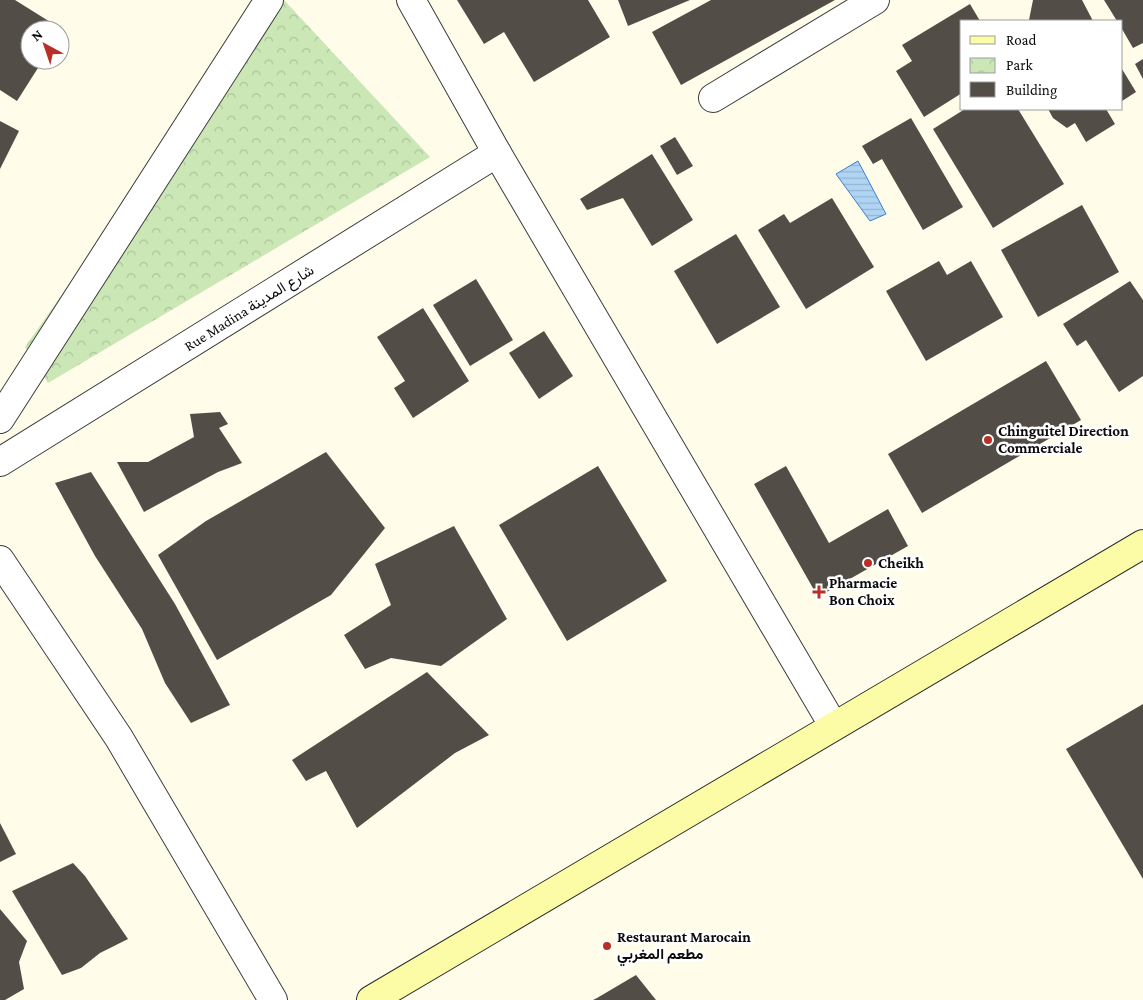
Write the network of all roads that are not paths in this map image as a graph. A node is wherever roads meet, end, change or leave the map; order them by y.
1 (269, 0) edge
2 (411, 0) edge
3 (875, 0) edge
4 (713, 98) dead end
5 (497, 153) junction
6 (0, 419) edge
7 (0, 462) edge
8 (1143, 544) edge
9 (0, 560) edge
10 (834, 725) junction
11 (273, 1000) edge
12 (371, 1000) edge

1 - 6 street
2 - 5 street
3 - 4 street
5 - 7 street, Rue Madina شارع المدينة
5 - 10 street
8 - 10 main road
9 - 11 street
10 - 12 main road

